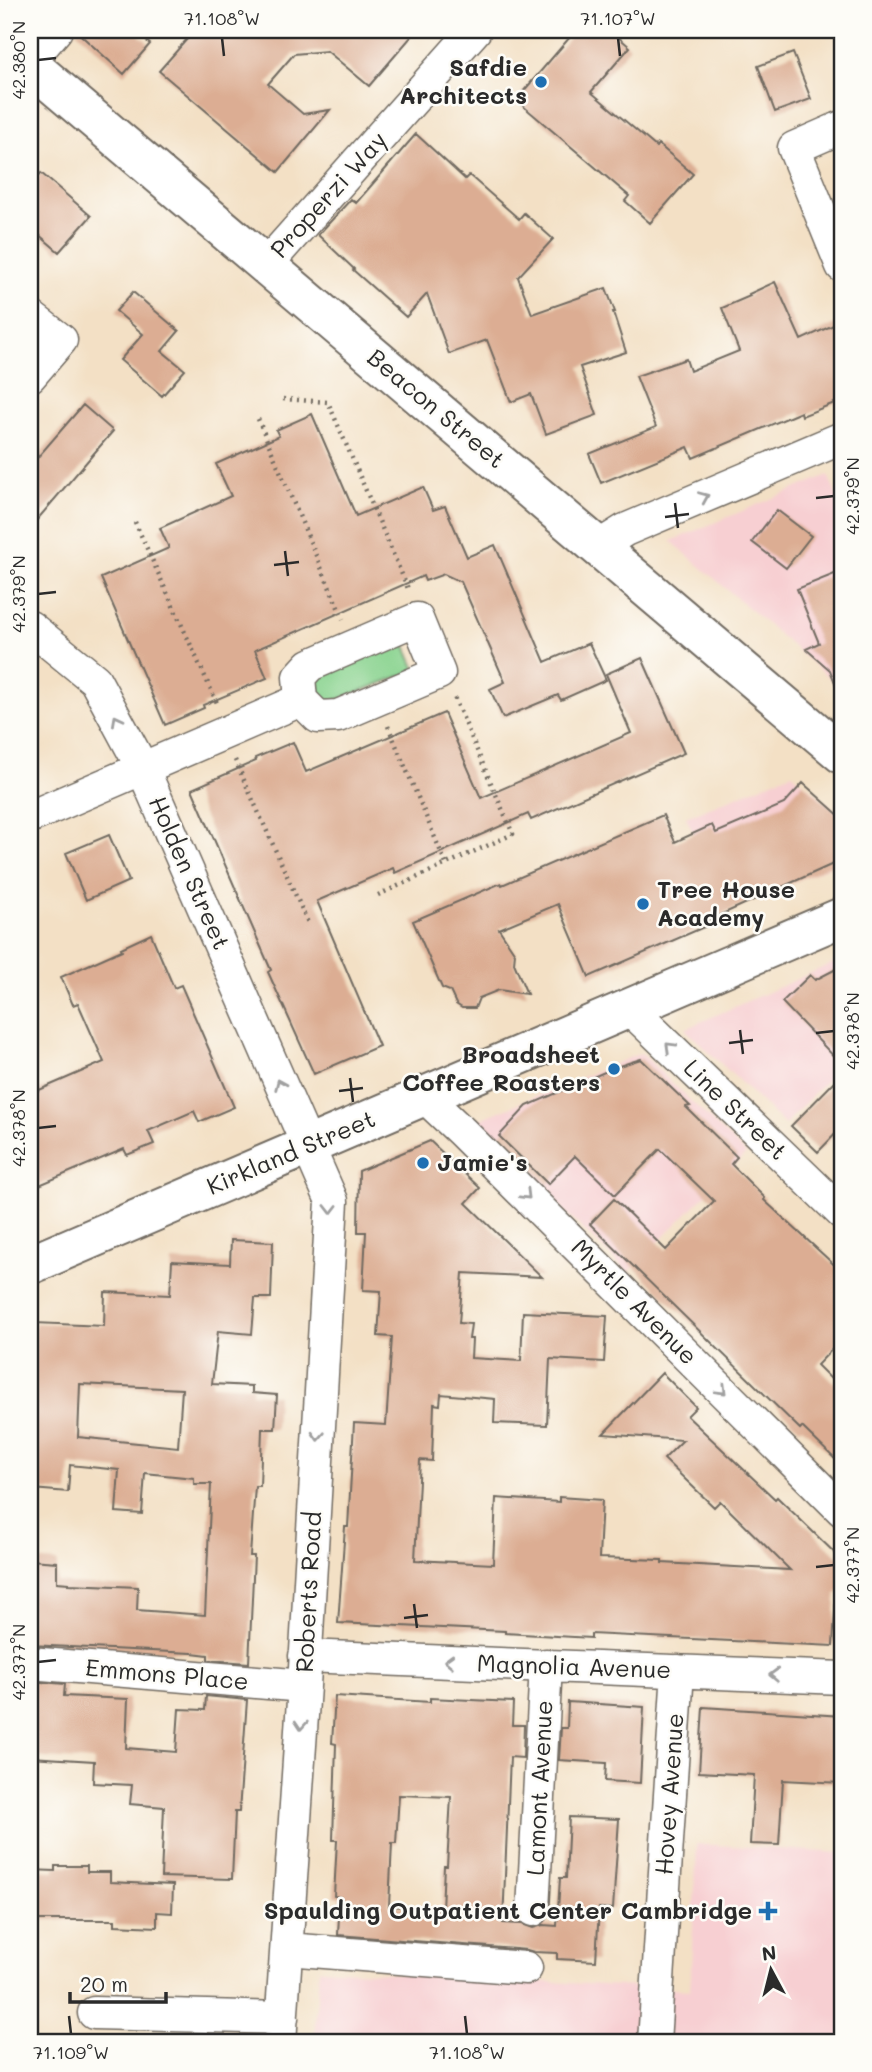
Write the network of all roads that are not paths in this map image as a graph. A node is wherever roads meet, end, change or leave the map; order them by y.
1 (56, 30) edge
2 (475, 30) edge
3 (30, 63) edge
4 (842, 127) edge
5 (266, 265) junction
6 (842, 266) edge
7 (30, 316) edge
8 (30, 376) edge
9 (842, 438) edge
10 (598, 547) junction
11 (30, 627) edge
12 (301, 700) junction
13 (842, 754) edge
14 (143, 769) junction
15 (30, 817) edge
16 (842, 917) edge
17 (629, 1008) junction
18 (424, 1096) junction
19 (307, 1146) junction
20 (842, 1213) edge
21 (30, 1265) edge
22 (842, 1510) edge
23 (30, 1663) edge
24 (546, 1665) junction
25 (304, 1671) junction
26 (678, 1671) junction
27 (842, 1678) edge
28 (533, 1910) dead end
29 (287, 1949) junction
30 (526, 1969) dead end
31 (94, 2014) dead end
32 (281, 2030) edge
33 (654, 2042) edge

1 - 3 street
2 - 5 street, Properzi Way
3 - 5 main road, Beacon Street
4 - 6 street
5 - 10 main road, Beacon Street
7 - 8 street
10 -> 9 street
10 - 13 main road, Beacon Street
14 -> 11 street, Holden Street
12 - 12 street
12 - 14 street
14 - 15 street
19 -> 14 street, Holden Street
16 - 17 main road, Kirkland Street
17 - 18 main road, Kirkland Street
20 -> 17 street, Line Street
18 - 19 main road, Kirkland Street
18 -> 22 street, Myrtle Avenue
19 - 21 main road, Kirkland Street
19 -> 25 street, Roberts Road
23 - 25 street, Emmons Place
24 -> 25 street, Magnolia Avenue
24 - 26 street, Magnolia Avenue
24 - 28 street, Lamont Avenue
25 -> 29 street, Roberts Road
27 -> 26 street, Magnolia Avenue
26 - 33 street, Hovey Avenue
29 - 30 street
29 - 32 street, Roberts Road
31 - 32 street

